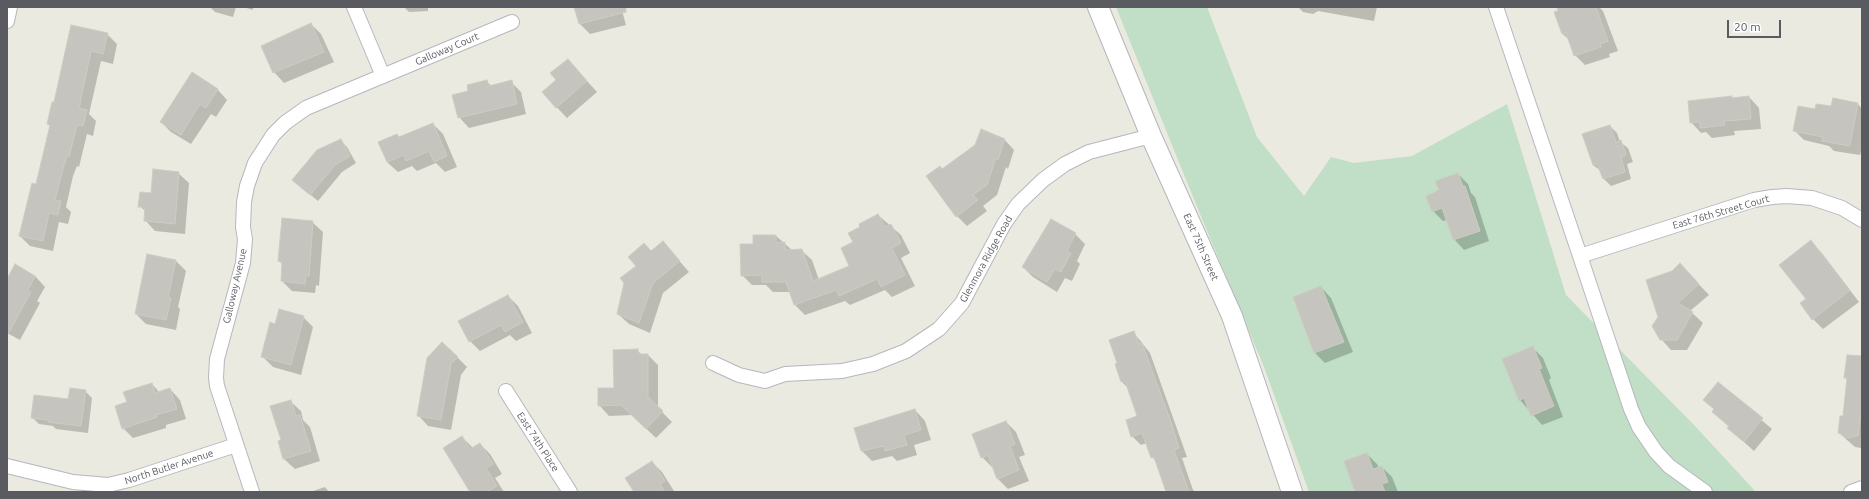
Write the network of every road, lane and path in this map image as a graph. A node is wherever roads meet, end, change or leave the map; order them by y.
1 (10, 7) edge
2 (354, 7) edge
3 (1098, 7) edge
4 (1496, 7) edge
5 (7, 20) edge
6 (512, 22) dead end
7 (383, 76) junction
8 (1151, 136) junction
9 (1862, 220) edge
10 (1580, 256) junction
11 (713, 363) dead end
12 (506, 392) dead end
13 (236, 445) junction
14 (7, 466) edge
15 (1862, 488) edge
16 (252, 492) edge
17 (570, 492) edge
18 (1292, 492) edge
19 (1705, 492) edge
20 (1851, 492) edge

1 - 5 street
2 - 7 street
3 - 8 street, East 75th Street
4 - 10 street
6 - 7 street, Galloway Court
7 - 13 street, Galloway Avenue
8 - 11 street, Glenmora Ridge Road
8 - 18 street, East 75th Street
9 - 10 street, East 76th Street Court
10 - 19 street
12 - 17 street, East 74th Place
13 - 14 street, North Butler Avenue
13 - 16 street, Galloway Avenue
15 - 20 street

